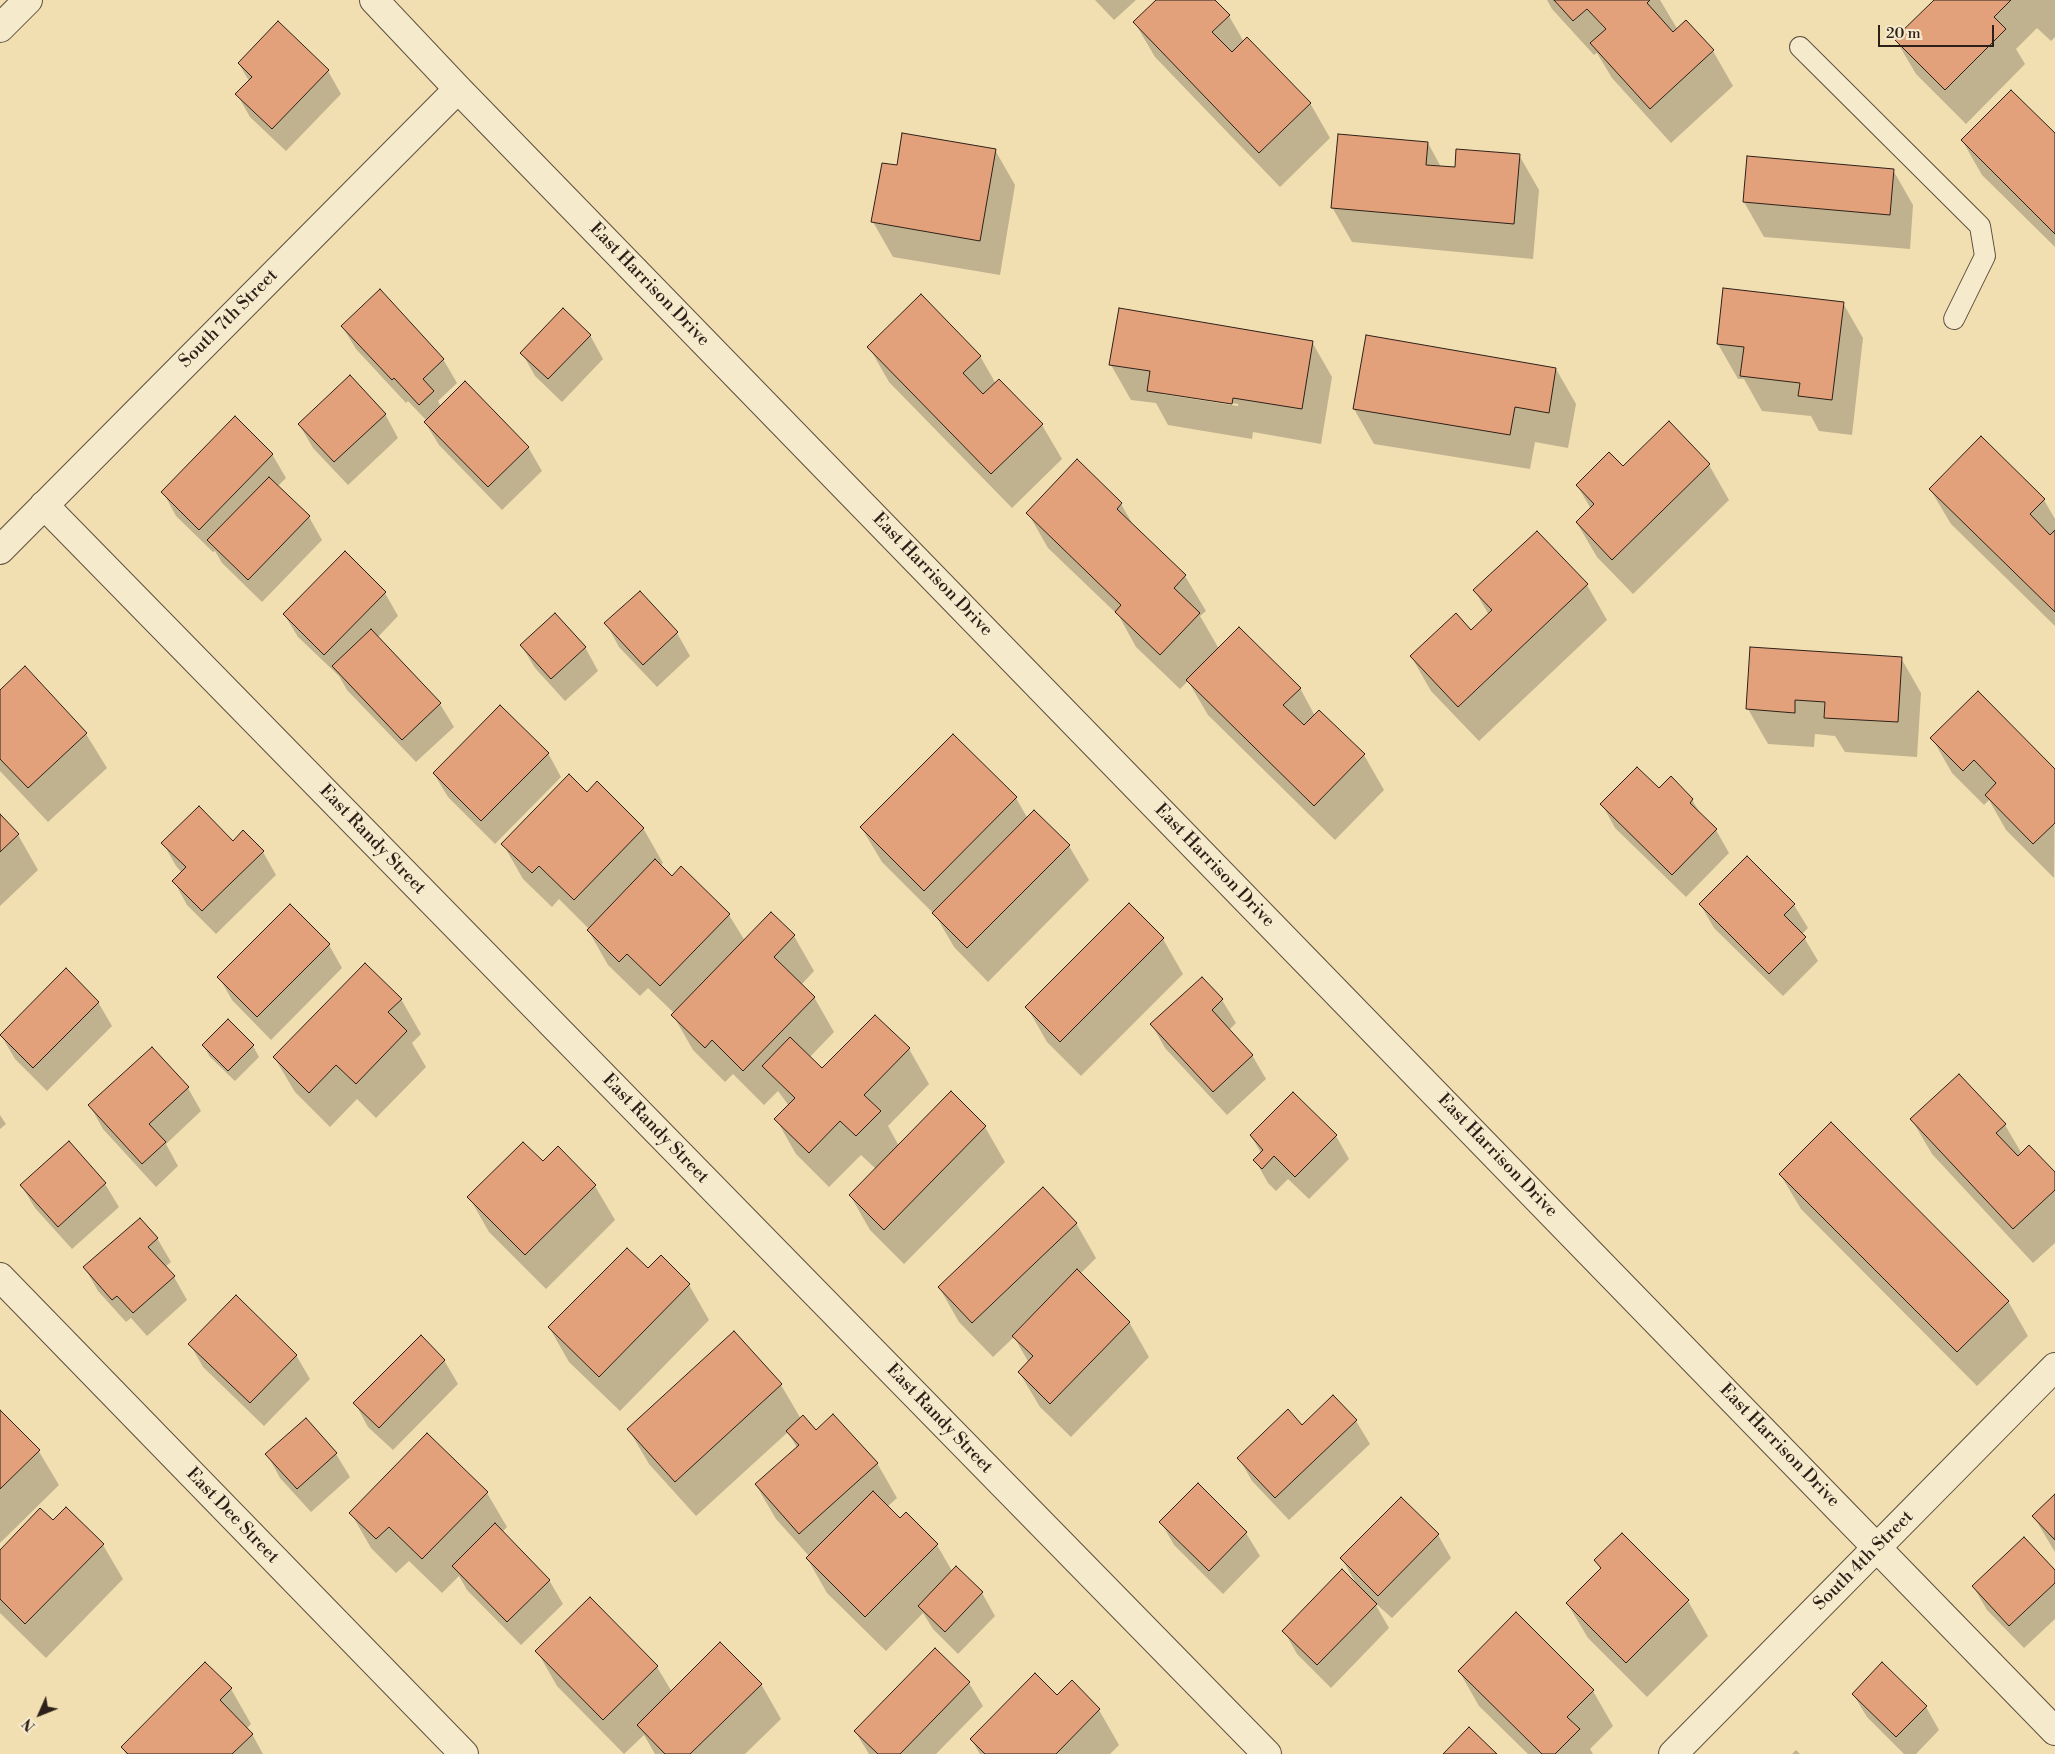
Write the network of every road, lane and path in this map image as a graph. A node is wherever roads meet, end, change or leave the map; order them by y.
1 (28, 0) edge
2 (374, 0) edge
3 (0, 28) edge
4 (1800, 46) dead end
5 (458, 89) junction
6 (1954, 319) dead end
7 (44, 505) junction
8 (0, 550) edge
9 (0, 1277) edge
10 (2055, 1367) edge
11 (1877, 1547) junction
12 (2055, 1731) edge
13 (464, 1754) edge
14 (1267, 1754) edge
15 (1673, 1754) edge

1 - 3 street
2 - 5 street, East Harrison Drive
4 - 6 lane
5 - 7 street, South 7th Street
5 - 11 street, East Harrison Drive
7 - 8 street, South 7th Street
7 - 14 street, East Randy Street
9 - 13 street, East Dee Street
10 - 11 street, South 4th Street
11 - 12 street, East Harrison Drive
11 - 15 street, South 4th Street

